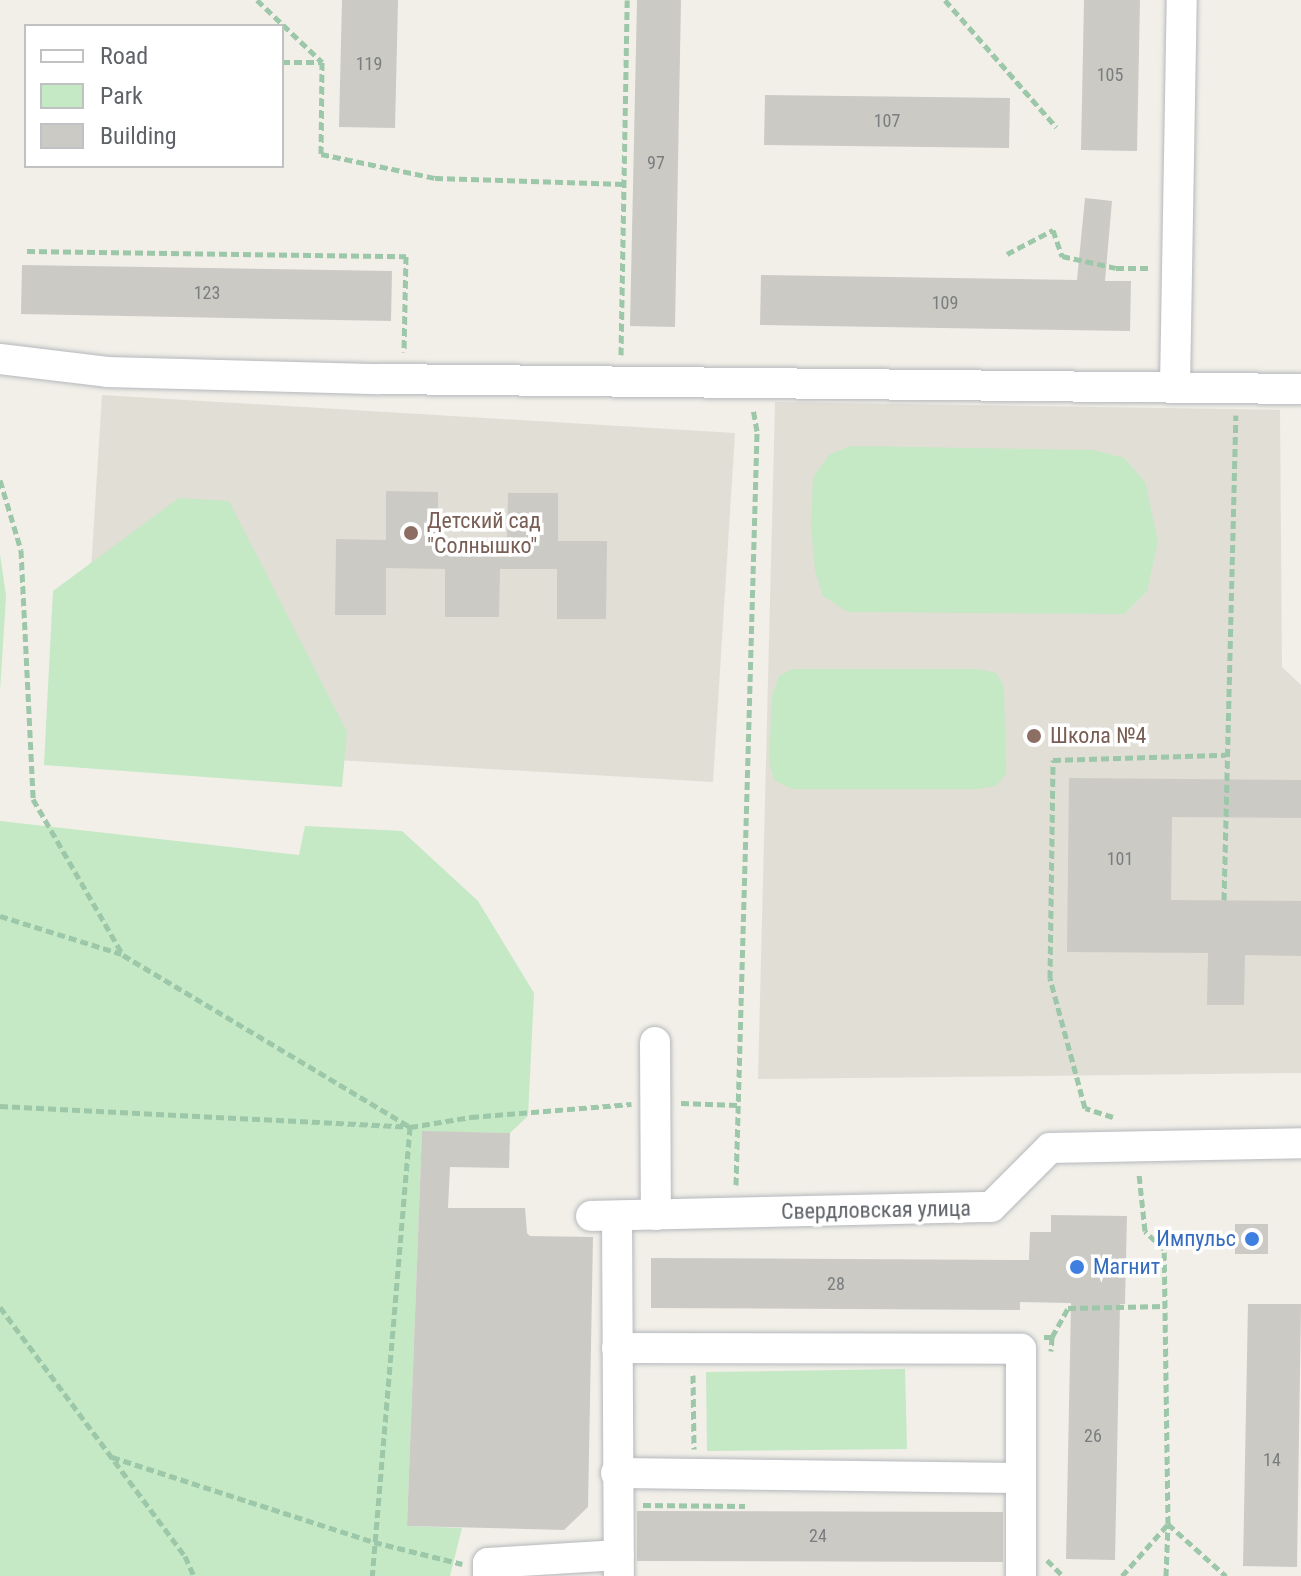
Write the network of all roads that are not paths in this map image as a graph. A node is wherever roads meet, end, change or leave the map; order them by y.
1 (1182, 0) edge
2 (0, 359) edge
3 (1175, 386) junction
4 (1301, 389) edge
5 (655, 1042) dead end
6 (1301, 1143) edge
7 (656, 1215) junction
8 (617, 1348) junction
9 (616, 1473) junction
10 (1021, 1478) junction
11 (619, 1566) edge
12 (1032, 1566) edge
13 (488, 1573) edge

1 - 3 street
2 - 3 street
3 - 4 street
5 - 7 street
6 - 7 street, Свердловская улица
7 - 8 street, Свердловская улица
8 - 9 street
8 - 10 street
9 - 10 street
9 - 11 street
10 - 12 street
11 - 13 street

